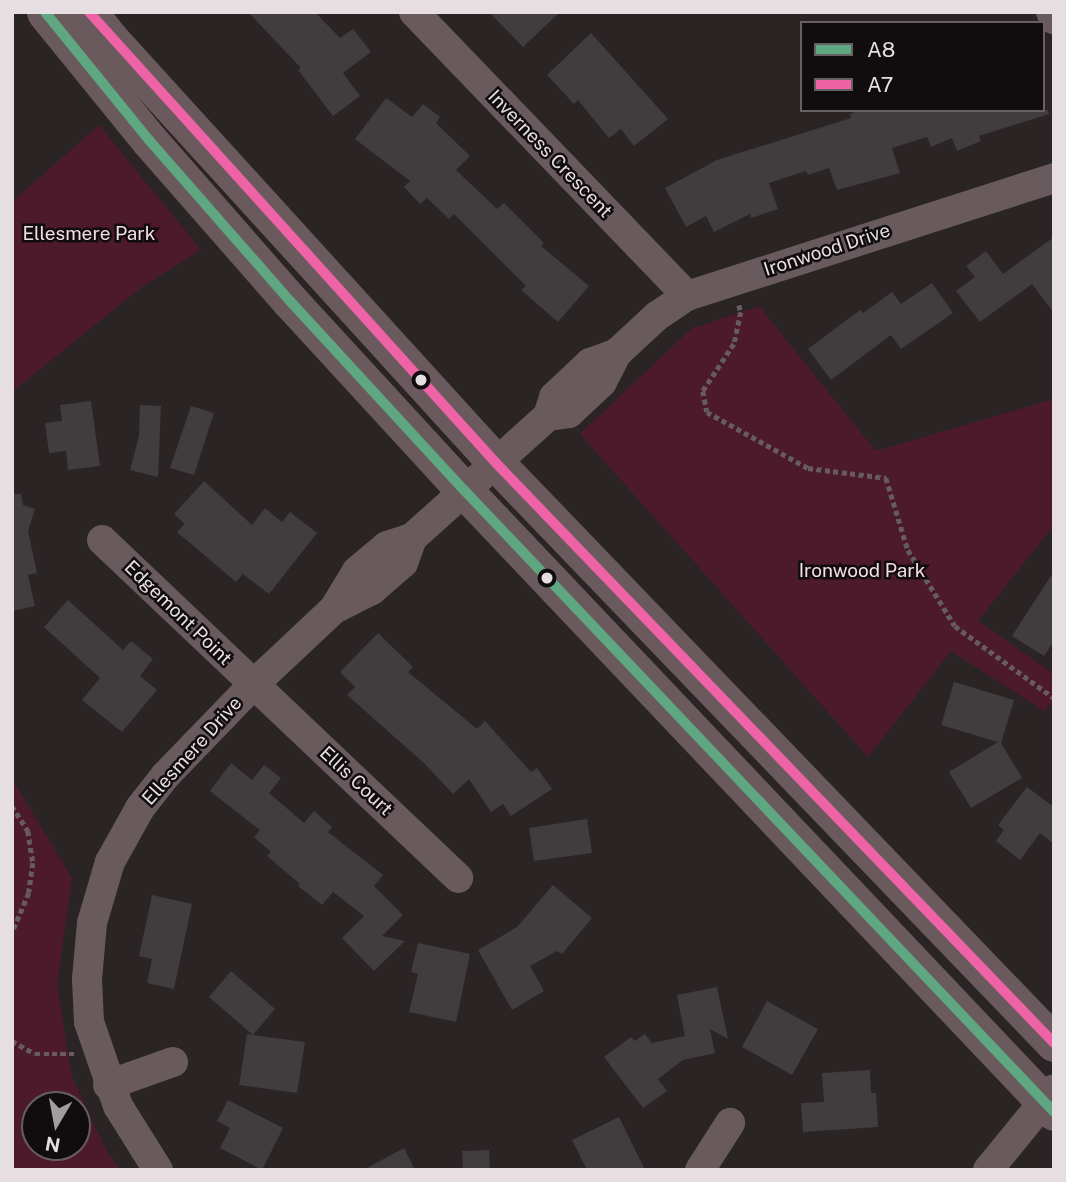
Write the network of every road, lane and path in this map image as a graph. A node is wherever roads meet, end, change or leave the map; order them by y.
1 (45, 12) edge
2 (89, 12) edge
3 (414, 12) edge
4 (1051, 12) edge
5 (1054, 19) edge
6 (1054, 178) edge
7 (730, 282) junction
8 (687, 296) junction
9 (496, 463) junction
10 (464, 491) junction
11 (102, 540) dead end
12 (253, 684) junction
13 (1054, 698) edge
14 (12, 806) edge
15 (458, 878) dead end
16 (12, 933) edge
17 (12, 1041) edge
18 (1054, 1043) edge
19 (80, 1052) dead end
20 (173, 1062) dead end
21 (108, 1085) junction
22 (1050, 1101) edge
23 (730, 1123) dead end
24 (158, 1170) edge
25 (700, 1170) edge
26 (988, 1170) edge

1 - 10 main road
2 - 9 main road
3 - 8 street, Inverness Crescent
4 - 5 street
6 - 7 street, Ironwood Drive
7 - 8 street, Ironwood Drive
7 - 13 path
8 - 9 street, Ironwood Drive
9 - 10 street, Ironwood Drive
9 - 18 main road
10 - 12 street, Ellesmere Drive
10 - 22 main road
11 - 12 street, Edgemont Point
12 - 15 street, Ellis Court
12 - 21 street, Ellesmere Drive
14 - 16 path
17 - 19 path
20 - 21 street
21 - 24 street, Ellesmere Drive
22 - 26 street
23 - 25 street

